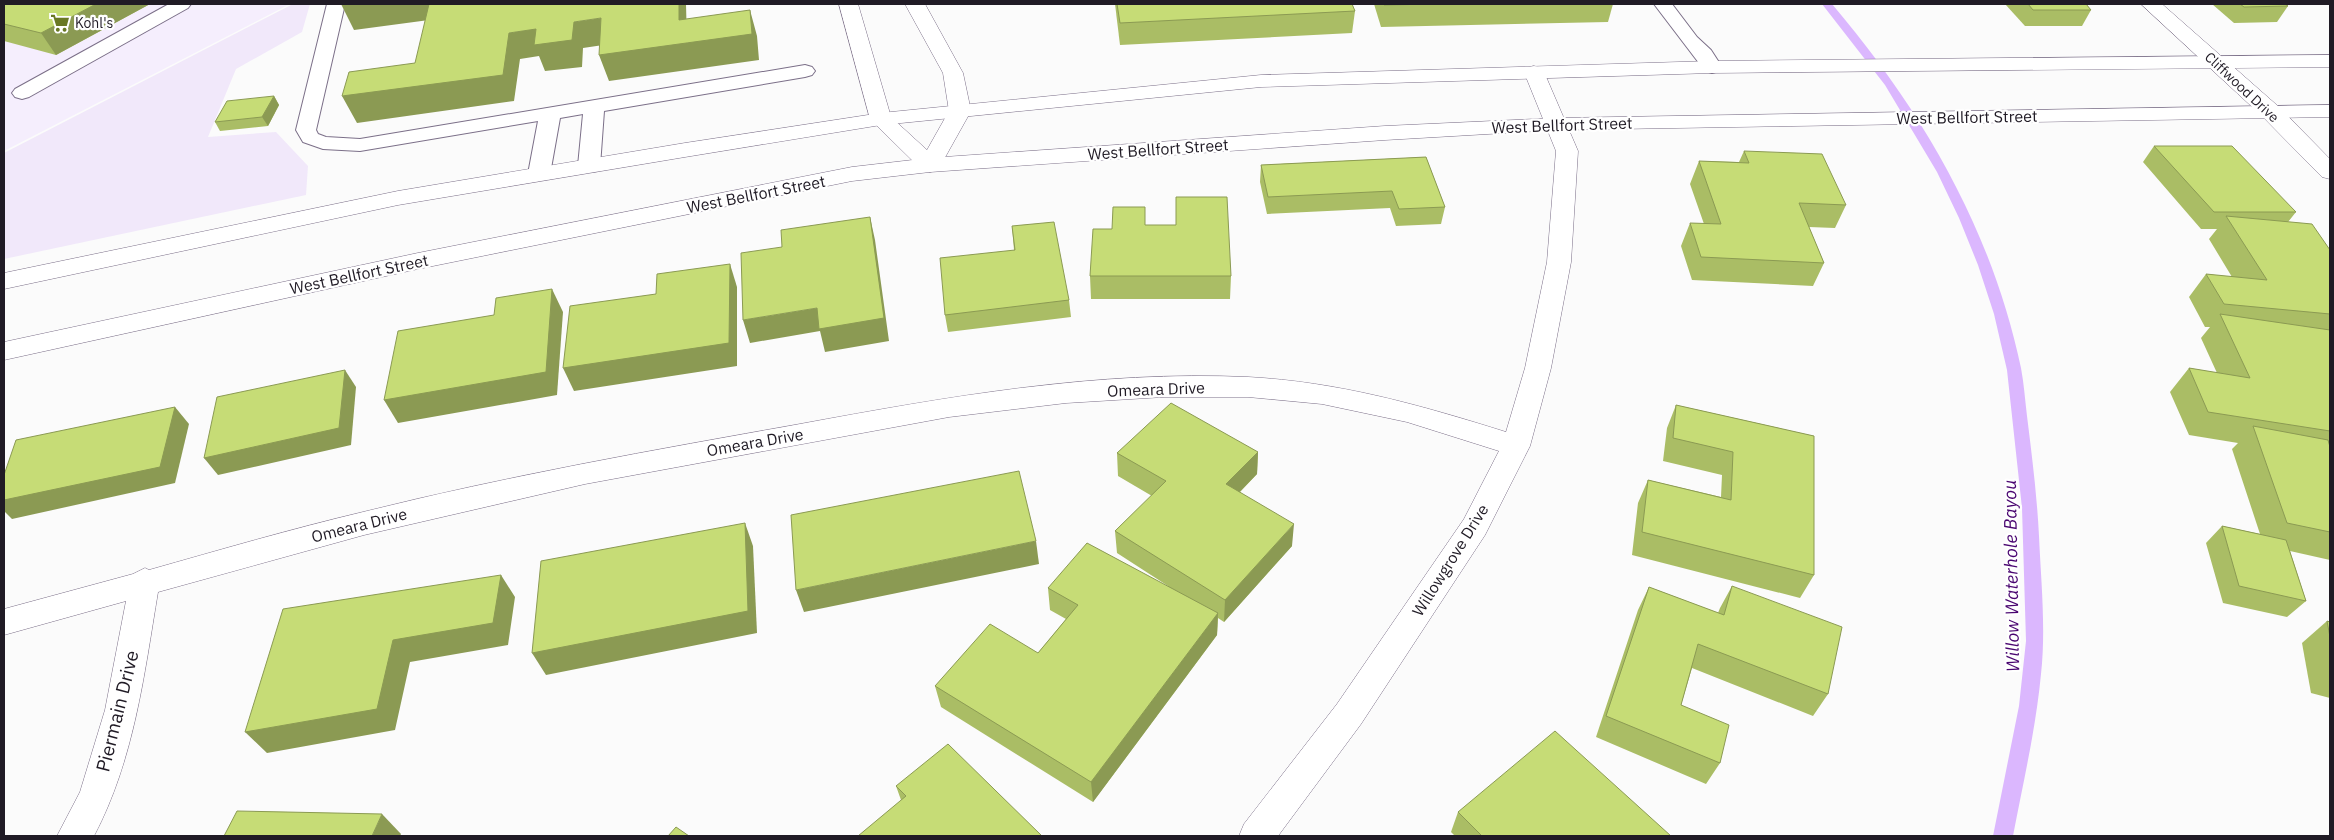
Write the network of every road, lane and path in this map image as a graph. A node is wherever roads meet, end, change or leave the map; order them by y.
1 (182, 4) edge
2 (336, 4) edge
3 (848, 4) edge
4 (915, 4) edge
5 (1663, 4) edge
6 (2151, 4) edge
7 (2215, 61) junction
8 (2330, 61) edge
9 (1712, 67) junction
10 (805, 71) dead end
11 (1534, 72) junction
12 (22, 93) dead end
13 (594, 106) junction
14 (960, 111) junction
15 (2330, 111) edge
16 (2271, 112) junction
17 (550, 114) junction
18 (881, 120) junction
19 (1557, 124) junction
20 (930, 165) junction
21 (589, 166) junction
22 (2330, 172) edge
23 (539, 174) junction
24 (4, 281) edge
25 (4, 351) edge
26 (1516, 446) junction
27 (145, 581) junction
28 (4, 622) edge
29 (75, 836) edge
30 (1257, 836) edge

1 - 12 lane
2 - 17 lane
3 - 18 main road
4 - 14 main road
5 - 9 lane
6 - 7 main road, Cliffwood Drive
7 - 8 main road
7 - 9 main road
7 - 16 main road, Cliffwood Drive
9 - 11 main road
10 - 13 lane
11 - 14 main road
11 - 19 main road, Willowgrove Drive
13 - 17 lane
13 - 21 lane
14 - 18 main road
14 - 20 main road
15 - 16 main road, West Bellfort Street
16 - 19 main road, West Bellfort Street
16 - 22 main road, Cliffwood Drive
17 - 23 lane
18 - 20 main road
18 - 21 main road
19 - 20 main road, West Bellfort Street
19 - 26 main road, Willowgrove Drive
20 - 25 main road, West Bellfort Street
21 - 23 main road
23 - 24 main road
26 - 27 main road, Omeara Drive
26 - 30 main road, Willowgrove Drive
27 - 28 main road, Omeara Drive
27 - 29 main road, Piermain Drive

